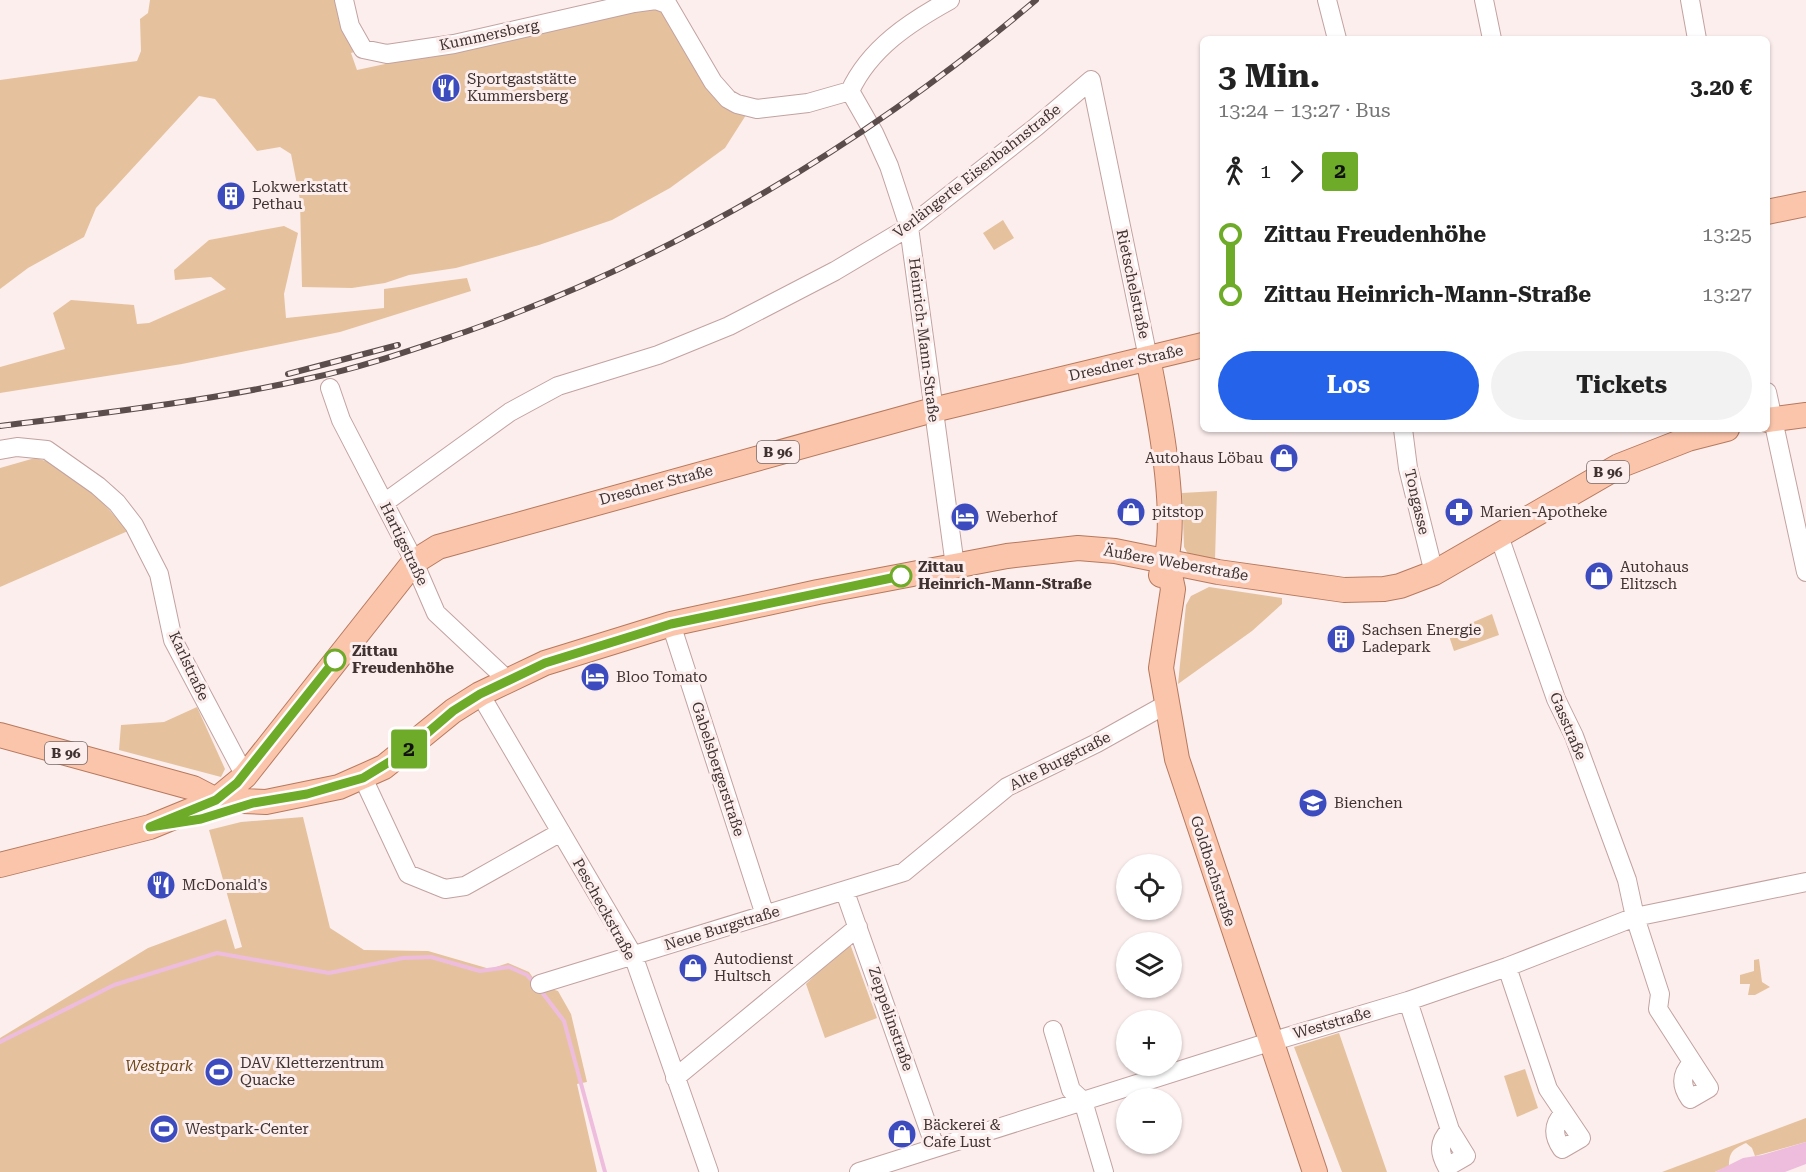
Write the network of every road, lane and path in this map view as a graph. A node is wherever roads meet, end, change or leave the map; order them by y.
1 (344, 0) edge
2 (951, 0) edge
3 (1327, 0) edge
4 (1484, 0) edge
5 (1690, 0) edge
6 (666, 2) edge
7 (1335, 36) edge
8 (1491, 36) edge
9 (1696, 36) edge
10 (1091, 80) joint
11 (850, 91) junction
12 (1806, 204) edge
13 (1770, 211) edge
14 (909, 226) junction
15 (1200, 346) edge
16 (1148, 358) junction
17 (330, 388) dead end
18 (933, 410) junction
19 (1806, 415) edge
20 (1770, 420) edge
21 (1403, 432) edge
22 (1715, 432) edge
23 (0, 450) edge
24 (384, 503) junction
25 (1499, 536) junction
26 (1167, 561) junction
27 (414, 562) junction
28 (955, 566) junction
29 (1806, 572) edge
30 (1434, 573) junction
31 (671, 624) junction
32 (505, 681) junction
33 (480, 694) junction
34 (1166, 705) junction
35 (0, 735) edge
36 (245, 776) junction
37 (363, 778) junction
38 (182, 785) junction
39 (216, 800) junction
40 (259, 802) junction
41 (176, 816) junction
42 (150, 827) junction
43 (561, 832) junction
44 (0, 865) edge
45 (904, 872) joint
46 (1806, 882) edge
47 (845, 892) junction
48 (765, 915) junction
49 (1635, 917) junction
50 (858, 927) junction
51 (633, 955) junction
52 (1507, 967) junction
53 (540, 984) dead end
54 (1408, 1001) junction
55 (1053, 1030) dead end
56 (1270, 1042) junction
57 (1692, 1063) dead end
58 (675, 1078) junction
59 (1083, 1101) junction
60 (1564, 1113) dead end
61 (1450, 1130) dead end
62 (935, 1147) junction
63 (709, 1172) edge
64 (860, 1172) edge
65 (1104, 1172) edge
66 (1315, 1172) edge

1 - 6 street, Kummersberg
2 - 11 street
3 - 7 street
4 - 8 street
5 - 9 street
6 - 11 street, Kummersberg
10 - 14 street, Verlängerte Eisenbahnstraße
10 - 16 street, Rietschelstraße
11 - 14 street, Heinrich-Mann-Straße
12 - 13 main road
14 - 18 street, Heinrich-Mann-Straße
14 - 24 street, Verlängerte Eisenbahnstraße
15 - 16 main road, Dresdner Straße / B 96
16 - 18 main road, Dresdner Straße / B 96
16 - 26 main road, Rietschelstraße
17 - 24 street, Hartigstraße
18 - 27 main road, Dresdner Straße / B 96
18 - 28 street, Heinrich-Mann-Straße
19 - 20 main road
20 - 29 street
21 - 30 street, Tongasse
22 - 25 main road, Äußere Weberstraße / B 96
23 - 36 street, Karlstraße
24 - 27 street, Hartigstraße
25 - 30 main road, Äußere Weberstraße / B 96
25 - 49 street, Gasstraße
26 - 28 main road, Äußere Weberstraße / B 96
26 - 30 main road, Äußere Weberstraße / B 96
26 - 34 main road, Goldbachstraße
27 - 32 street, Hartigstraße
27 - 36 main road, Dresdner Straße / B 96
28 - 31 main road, Äußere Weberstraße / B 96
31 - 32 main road, Äußere Weberstraße / B 96
31 - 48 street, Gabelsbergerstraße
32 - 33 main road, Äußere Weberstraße / B 96
33 - 37 main road, Äußere Weberstraße / B 96
33 - 43 street, Pescheckstraße
34 - 45 street, Alte Burgstraße
34 - 56 main road, Goldbachstraße
35 - 38 main road, B 96
36 - 38 main road
36 - 39 main road, Dresdner Straße / B 96
36 - 40 main road
37 - 40 main road, Äußere Weberstraße / B 96
37 - 43 street
38 - 39 main road, B 96
38 - 41 main road
39 - 40 main road, Äußere Weberstraße / B 96
39 - 41 main road, Äußere Weberstraße
40 - 42 main road
41 - 42 main road, Äußere Weberstraße
42 - 44 main road, Äußere Weberstraße
43 - 51 street, Pescheckstraße
45 - 47 street, Neue Burgstraße
46 - 49 street, Weststraße
47 - 48 street, Neue Burgstraße
47 - 50 street, Zeppelinstraße
48 - 51 street, Neue Burgstraße
49 - 52 street, Weststraße
49 - 57 street, Gasstraße
50 - 58 street
50 - 62 street, Zeppelinstraße
51 - 53 street, Neue Burgstraße
51 - 58 street, Pescheckstraße
52 - 54 street, Weststraße
52 - 60 street
54 - 56 street, Weststraße
54 - 61 street
55 - 59 street
56 - 59 street, Weststraße
56 - 66 main road, Goldbachstraße
58 - 63 street, Pescheckstraße
59 - 62 street, Weststraße
59 - 65 street
62 - 64 street, Weststraße

